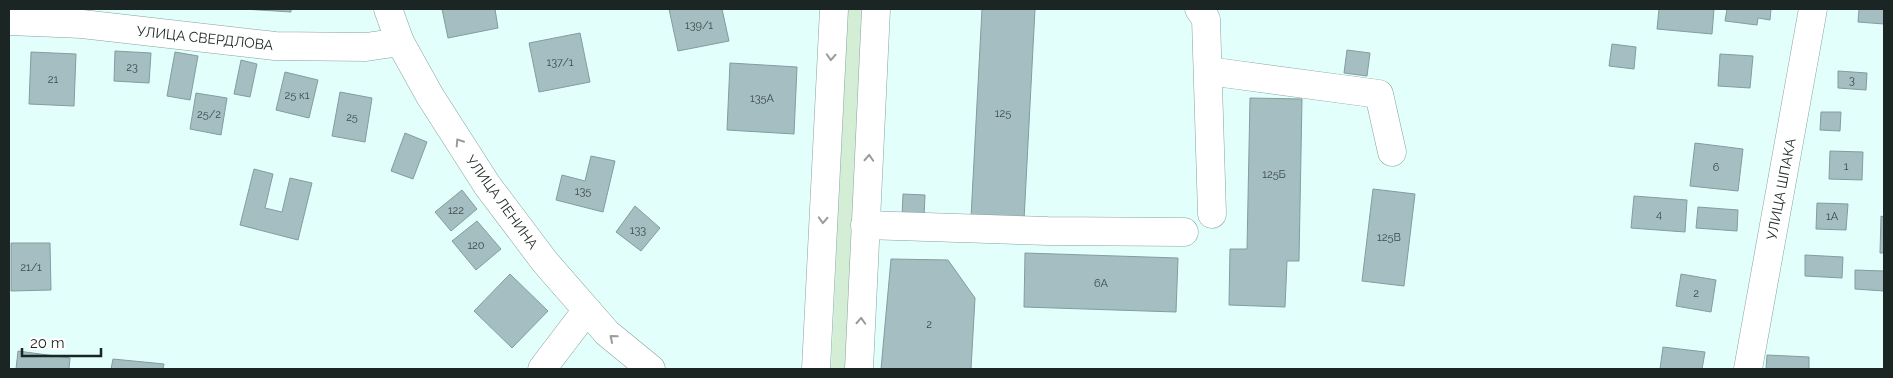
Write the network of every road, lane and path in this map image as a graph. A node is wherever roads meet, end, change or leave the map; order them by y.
1 (388, 9) edge
2 (834, 9) edge
3 (876, 9) edge
4 (1199, 9) edge
5 (1814, 9) edge
6 (9, 21) edge
7 (400, 42) junction
8 (1208, 71) junction
9 (1392, 152) dead end
10 (1212, 214) dead end
11 (866, 226) junction
12 (1184, 232) dead end
13 (587, 310) junction
14 (542, 369) edge
15 (651, 369) edge
16 (816, 369) edge
17 (859, 369) edge
18 (1748, 369) edge

1 - 7 street, УЛИЦА ЛЕНИНА
2 -> 16 street
11 -> 3 street
4 - 8 street
5 - 18 street, УЛИЦА ШПАКА
6 - 7 street, УЛИЦА СВЕРДЛОВА
13 -> 7 street, УЛИЦА ЛЕНИНА
8 - 9 street
8 - 10 street
11 - 12 street
17 -> 11 street
13 - 14 street
15 -> 13 street, УЛИЦА ЛЕНИНА

